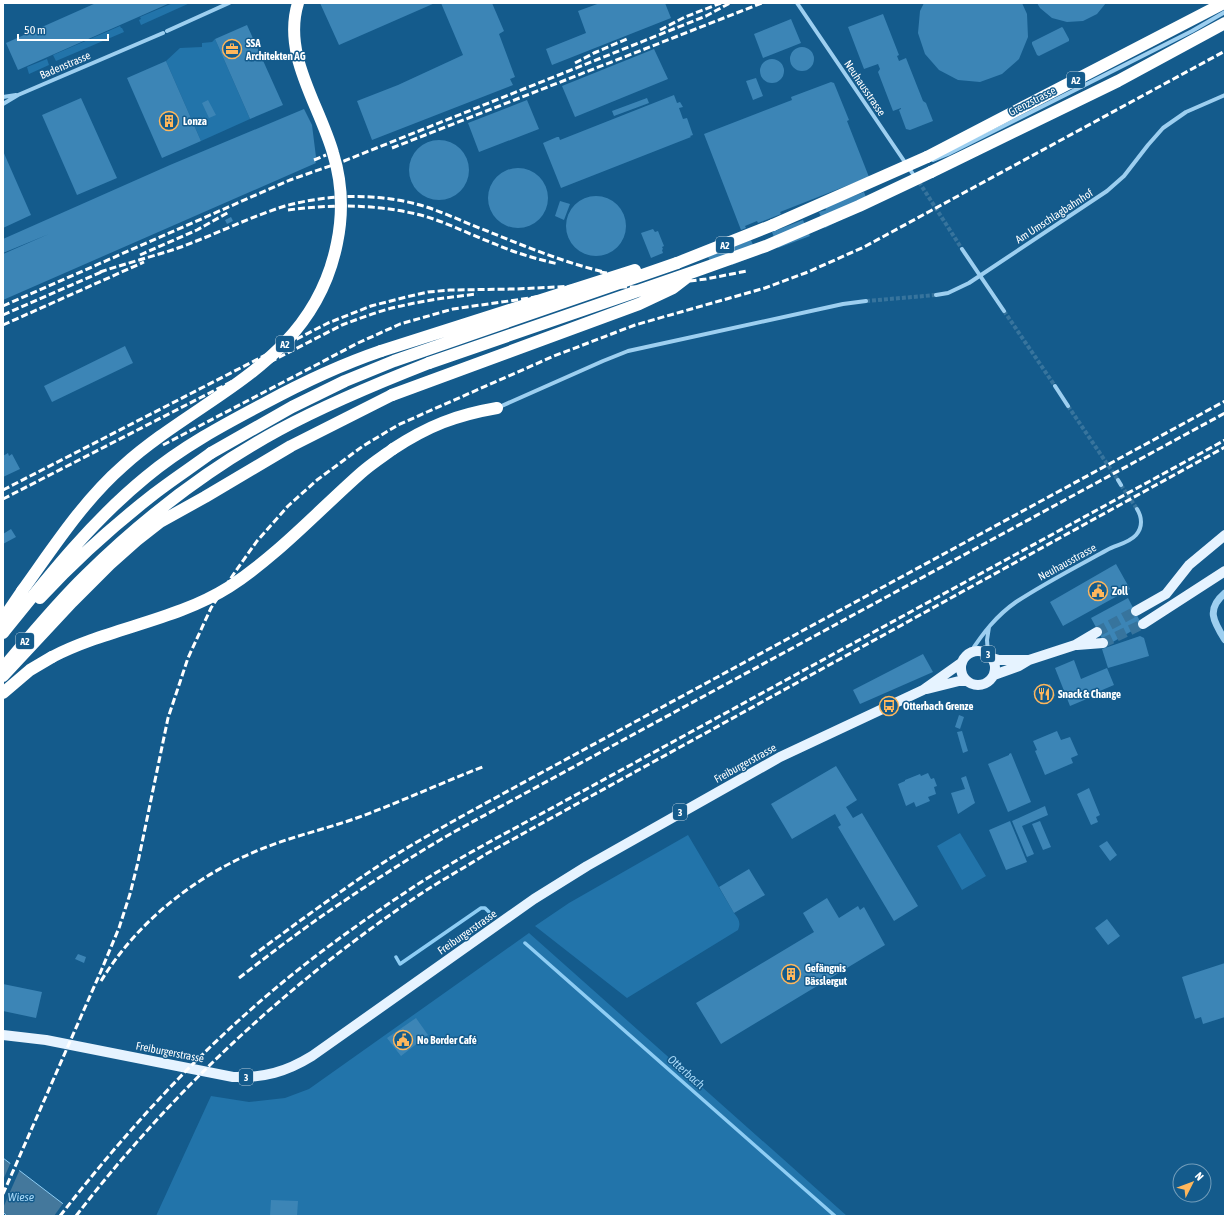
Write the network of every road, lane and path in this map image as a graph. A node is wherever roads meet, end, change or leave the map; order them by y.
1 (230, 3) edge
2 (298, 3) edge
3 (797, 3) edge
4 (1224, 3) edge
5 (1225, 12) edge
6 (1225, 22) edge
7 (18, 95) junction
8 (1225, 95) edge
9 (3, 97) edge
10 (3, 104) edge
11 (910, 169) junction
12 (919, 182) tunnel mouth
13 (962, 249) tunnel mouth
14 (677, 263) junction
15 (693, 272) junction
16 (980, 275) junction
17 (936, 295) tunnel mouth
18 (866, 301) tunnel mouth
19 (1004, 311) tunnel mouth
20 (1055, 386) tunnel mouth
21 (1068, 406) tunnel mouth
22 (497, 408) joint
23 (1118, 480) tunnel mouth
24 (1121, 485) tunnel mouth
25 (1137, 509) tunnel mouth
26 (1225, 535) edge
27 (1225, 571) edge
28 (1225, 593) edge
29 (1166, 594) junction
30 (1174, 604) junction
31 (1136, 611) tunnel mouth
32 (3, 619) edge
33 (1143, 624) tunnel mouth
34 (989, 627) junction
35 (1097, 632) tunnel mouth
36 (3, 633) edge
37 (1225, 640) edge
38 (3, 641) edge
39 (1103, 643) tunnel mouth
40 (1075, 645) junction
41 (970, 653) junction
42 (990, 656) junction
43 (1029, 660) junction
44 (962, 663) junction
45 (3, 668) edge
46 (994, 675) junction
47 (3, 676) edge
48 (966, 681) junction
49 (923, 690) junction
50 (3, 693) edge
51 (5, 1034) edge

1 - 7 street, Badenstrasse
2 - 32 highway, A2, bridge
3 - 11 street, Neuhausstrasse
4 - 14 highway, A2, bridge
5 - 11 street, Grenzstrasse
6 - 15 highway, A2, bridge
7 - 9 street, Badenstrasse
7 - 10 street, Badenstrasse
8 - 16 street, Am Umschlagbahnhof
11 - 12 street, Neuhausstrasse
13 - 16 street
14 - 36 highway, bridge
14 - 38 highway, A2, bridge
15 - 45 highway, A2, bridge
15 - 47 highway, bridge
16 - 17 street, Am Umschlagbahnhof
16 - 19 street
18 - 22 street
20 - 21 street
22 - 50 highway, bridge
23 - 24 street
25 - 34 street, Neuhausstrasse
26 - 29 main road
27 - 30 main road
28 - 37 street
29 - 30 main road
29 - 31 main road
30 - 33 main road
34 - 41 street, Neuhausstrasse
34 - 42 street
35 - 40 main road, 3
39 - 40 main road, 3
40 - 43 main road, 3
41 - 42 main road, 3
41 - 44 main road, 3
42 - 43 main road, 3
42 - 46 main road, 3
43 - 46 main road, 3
44 - 48 main road
44 - 49 main road, Freiburgerstrasse / 3
46 - 48 main road, 3
48 - 49 main road, Freiburgerstrasse / 3
49 - 51 main road, Freiburgerstrasse / 3

